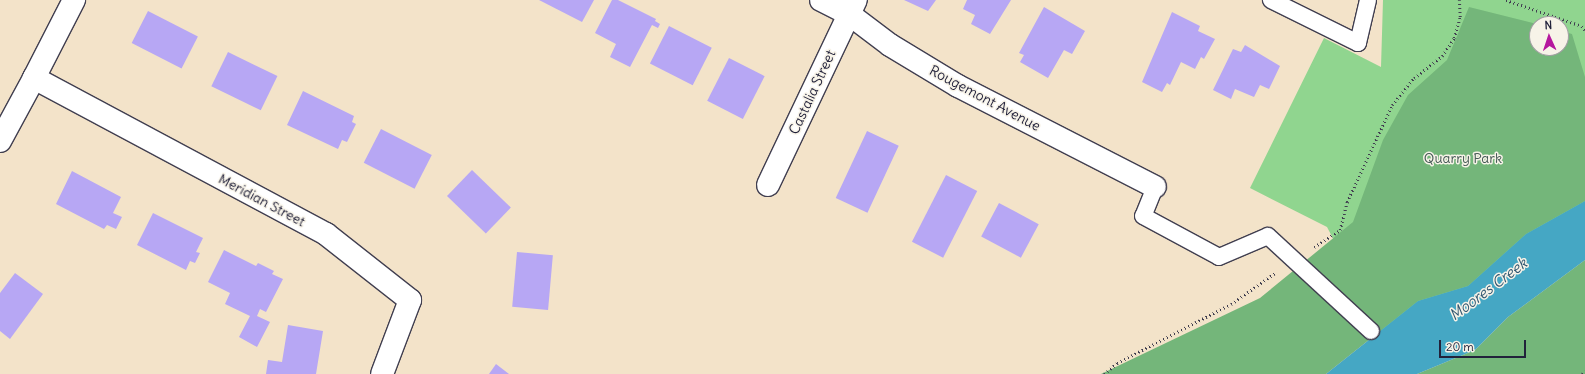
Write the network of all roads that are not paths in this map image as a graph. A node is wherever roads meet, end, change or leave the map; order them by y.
1 (74, 0) edge
2 (821, 0) edge
3 (1271, 0) edge
4 (1368, 0) edge
5 (853, 7) edge
6 (34, 78) junction
7 (0, 141) edge
8 (768, 185) dead end
9 (1155, 187) joint
10 (1371, 331) dead end
11 (382, 374) edge

1 - 6 street
2 - 5 street, Rougemont Avenue
3 - 4 lane
5 - 8 street, Castalia Street
5 - 9 street, Rougemont Avenue
6 - 7 street
6 - 11 street, Meridian Street
9 - 10 lane

